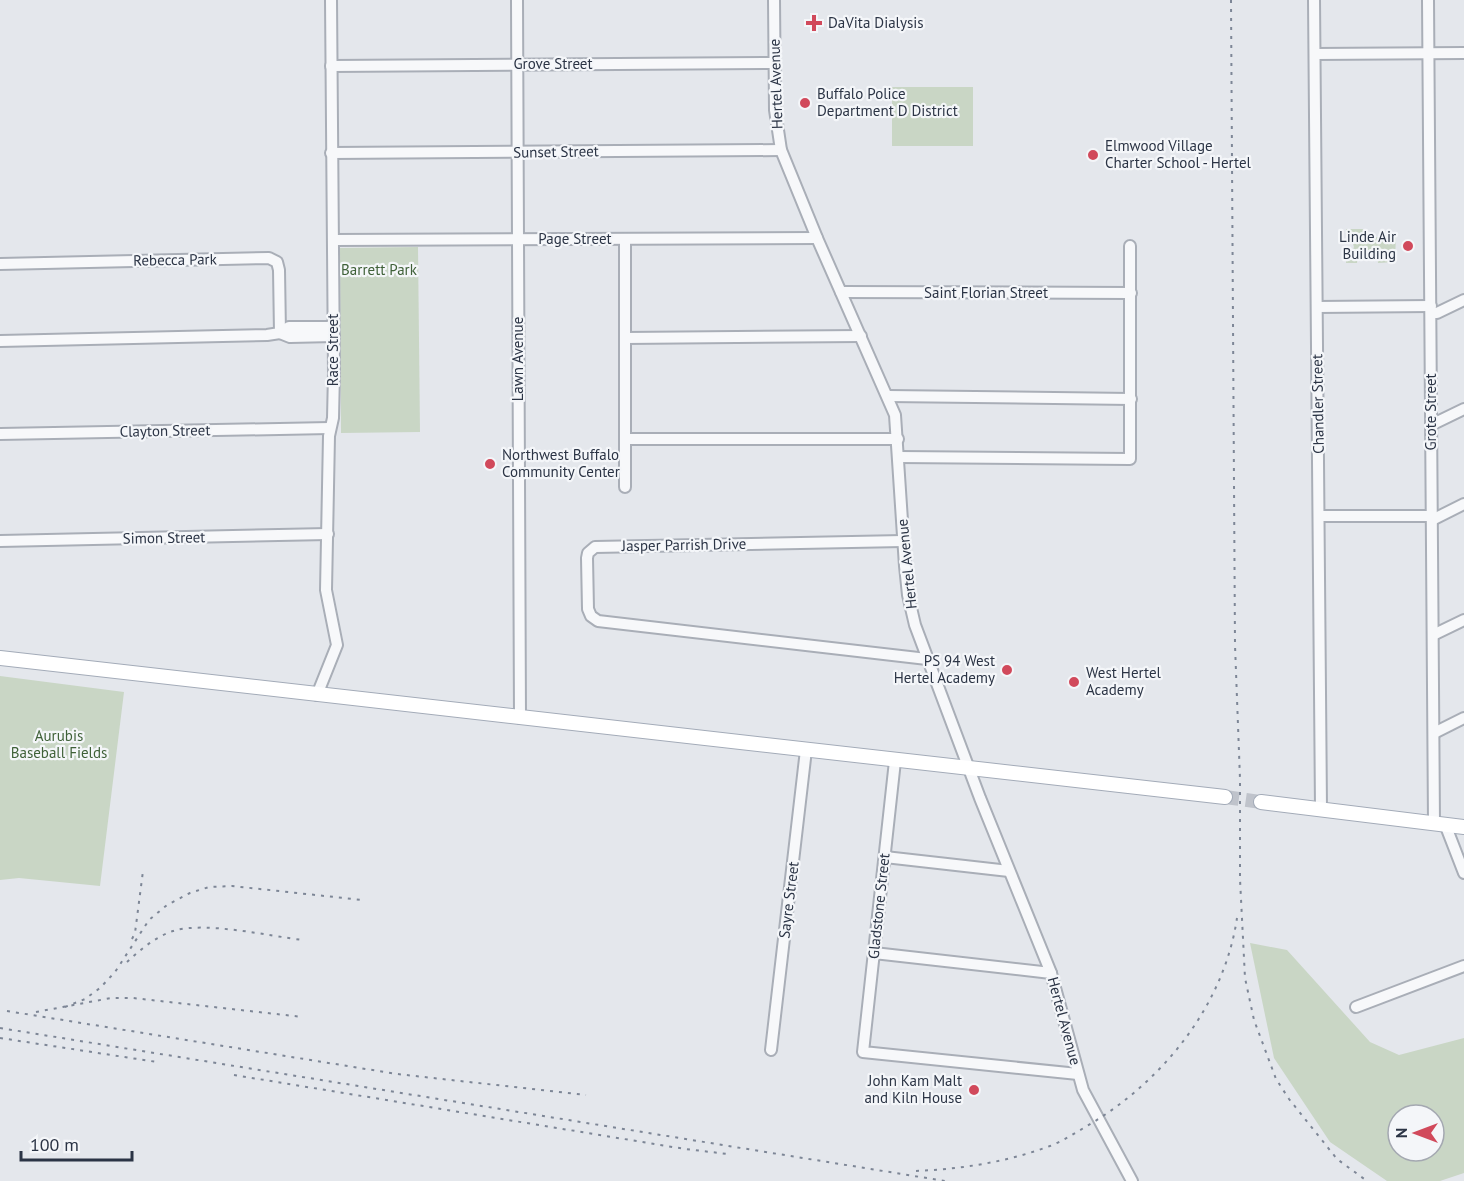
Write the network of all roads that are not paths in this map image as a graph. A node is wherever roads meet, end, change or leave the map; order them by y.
1 (331, 0) edge
2 (517, 0) edge
3 (774, 0) edge
4 (1314, 0) edge
5 (1428, 0) edge
6 (1429, 53) junction
7 (1464, 53) edge
8 (1315, 54) junction
9 (775, 63) junction
10 (518, 64) junction
11 (331, 66) junction
12 (781, 150) junction
13 (518, 152) junction
14 (331, 153) junction
15 (625, 238) junction
16 (817, 238) junction
17 (518, 239) junction
18 (333, 240) junction
19 (1130, 246) dead end
20 (0, 264) edge
21 (841, 292) junction
22 (1131, 293) junction
23 (1464, 300) edge
24 (1317, 307) junction
25 (1431, 310) junction
26 (334, 331) junction
27 (280, 333) junction
28 (861, 336) junction
29 (625, 338) junction
30 (0, 341) edge
31 (888, 396) junction
32 (1131, 399) junction
33 (1464, 409) edge
34 (1431, 425) junction
35 (330, 428) junction
36 (0, 434) edge
37 (625, 439) junction
38 (898, 439) junction
39 (899, 457) junction
40 (625, 486) dead end
41 (1464, 504) edge
42 (1319, 516) junction
43 (1432, 518) junction
44 (328, 534) junction
45 (0, 541) edge
46 (903, 541) junction
47 (1464, 620) edge
48 (1433, 635) junction
49 (0, 658) edge
50 (927, 659) junction
51 (317, 695) junction
52 (520, 718) junction
53 (1464, 718) edge
54 (1434, 734) junction
55 (806, 750) junction
56 (895, 761) junction
57 (968, 768) junction
58 (1225, 797) tunnel mouth
59 (1262, 801) tunnel mouth
60 (1321, 808) junction
61 (1440, 824) junction
62 (1464, 827) edge
63 (885, 857) junction
64 (1009, 871) junction
65 (1464, 873) edge
66 (874, 953) junction
67 (1464, 966) edge
68 (1051, 974) junction
69 (1356, 1007) dead end
70 (771, 1050) dead end
71 (1078, 1074) junction
72 (1132, 1181) edge

1 - 11 street, Race Street
2 - 10 street, Lawn Avenue
3 - 9 street, Hertel Avenue
4 - 8 street, Chandler Street
5 - 6 street, Grote Street
6 - 7 street
6 - 8 street
6 - 25 street, Grote Street
8 - 24 street, Chandler Street
9 - 10 street, Grove Street
9 - 12 street, Hertel Avenue
10 - 11 street, Grove Street
10 - 13 street, Lawn Avenue
11 - 14 street, Race Street
12 - 13 street, Sunset Street
12 - 16 street, Hertel Avenue
13 - 14 street, Sunset Street
13 - 17 street, Lawn Avenue
14 - 18 street, Race Street
15 - 16 street, Page Street
15 - 17 street, Page Street
15 - 29 street
16 - 21 street, Hertel Avenue
17 - 18 street, Page Street
17 - 52 street, Lawn Avenue
18 - 26 street, Race Street
19 - 22 street
20 - 27 street, Rebecca Park
21 - 22 street, Saint Florian Street
21 - 28 street, Hertel Avenue
22 - 32 street
23 - 25 street
24 - 25 street
24 - 42 street, Chandler Street
25 - 34 street, Grote Street
26 - 27 street
26 - 35 street, Race Street
27 - 30 street
28 - 29 street
28 - 31 street, Hertel Avenue
29 - 37 street
31 - 32 street
31 - 38 street, Hertel Avenue
32 - 39 street
33 - 34 street
34 - 43 street, Grote Street
35 - 36 street, Clayton Street
35 - 44 street, Race Street
37 - 38 street
37 - 40 street
38 - 39 street, Hertel Avenue
39 - 46 street, Hertel Avenue
41 - 43 street
42 - 43 street
42 - 60 street, Chandler Street
43 - 48 street, Grote Street
44 - 45 street, Simon Street
44 - 51 street, Race Street
46 - 50 street, Hertel Avenue
46 - 50 street, Jasper Parrish Drive
47 - 48 street
48 - 54 street, Grote Street
49 - 51 main road
50 - 57 street, Hertel Avenue
51 - 52 main road
52 - 55 main road
53 - 54 street
54 - 61 street, Grote Street
55 - 56 main road
55 - 70 street, Sayre Street
56 - 57 main road
56 - 63 street, Gladstone Street
57 - 58 main road
57 - 64 street, Hertel Avenue
59 - 60 main road
60 - 61 main road
61 - 62 main road
61 - 65 street
63 - 64 street
63 - 66 street, Gladstone Street
64 - 68 street, Hertel Avenue
66 - 68 street
66 - 71 street, Gladstone Street
67 - 69 street
68 - 71 street, Hertel Avenue
71 - 72 street, Hertel Avenue

